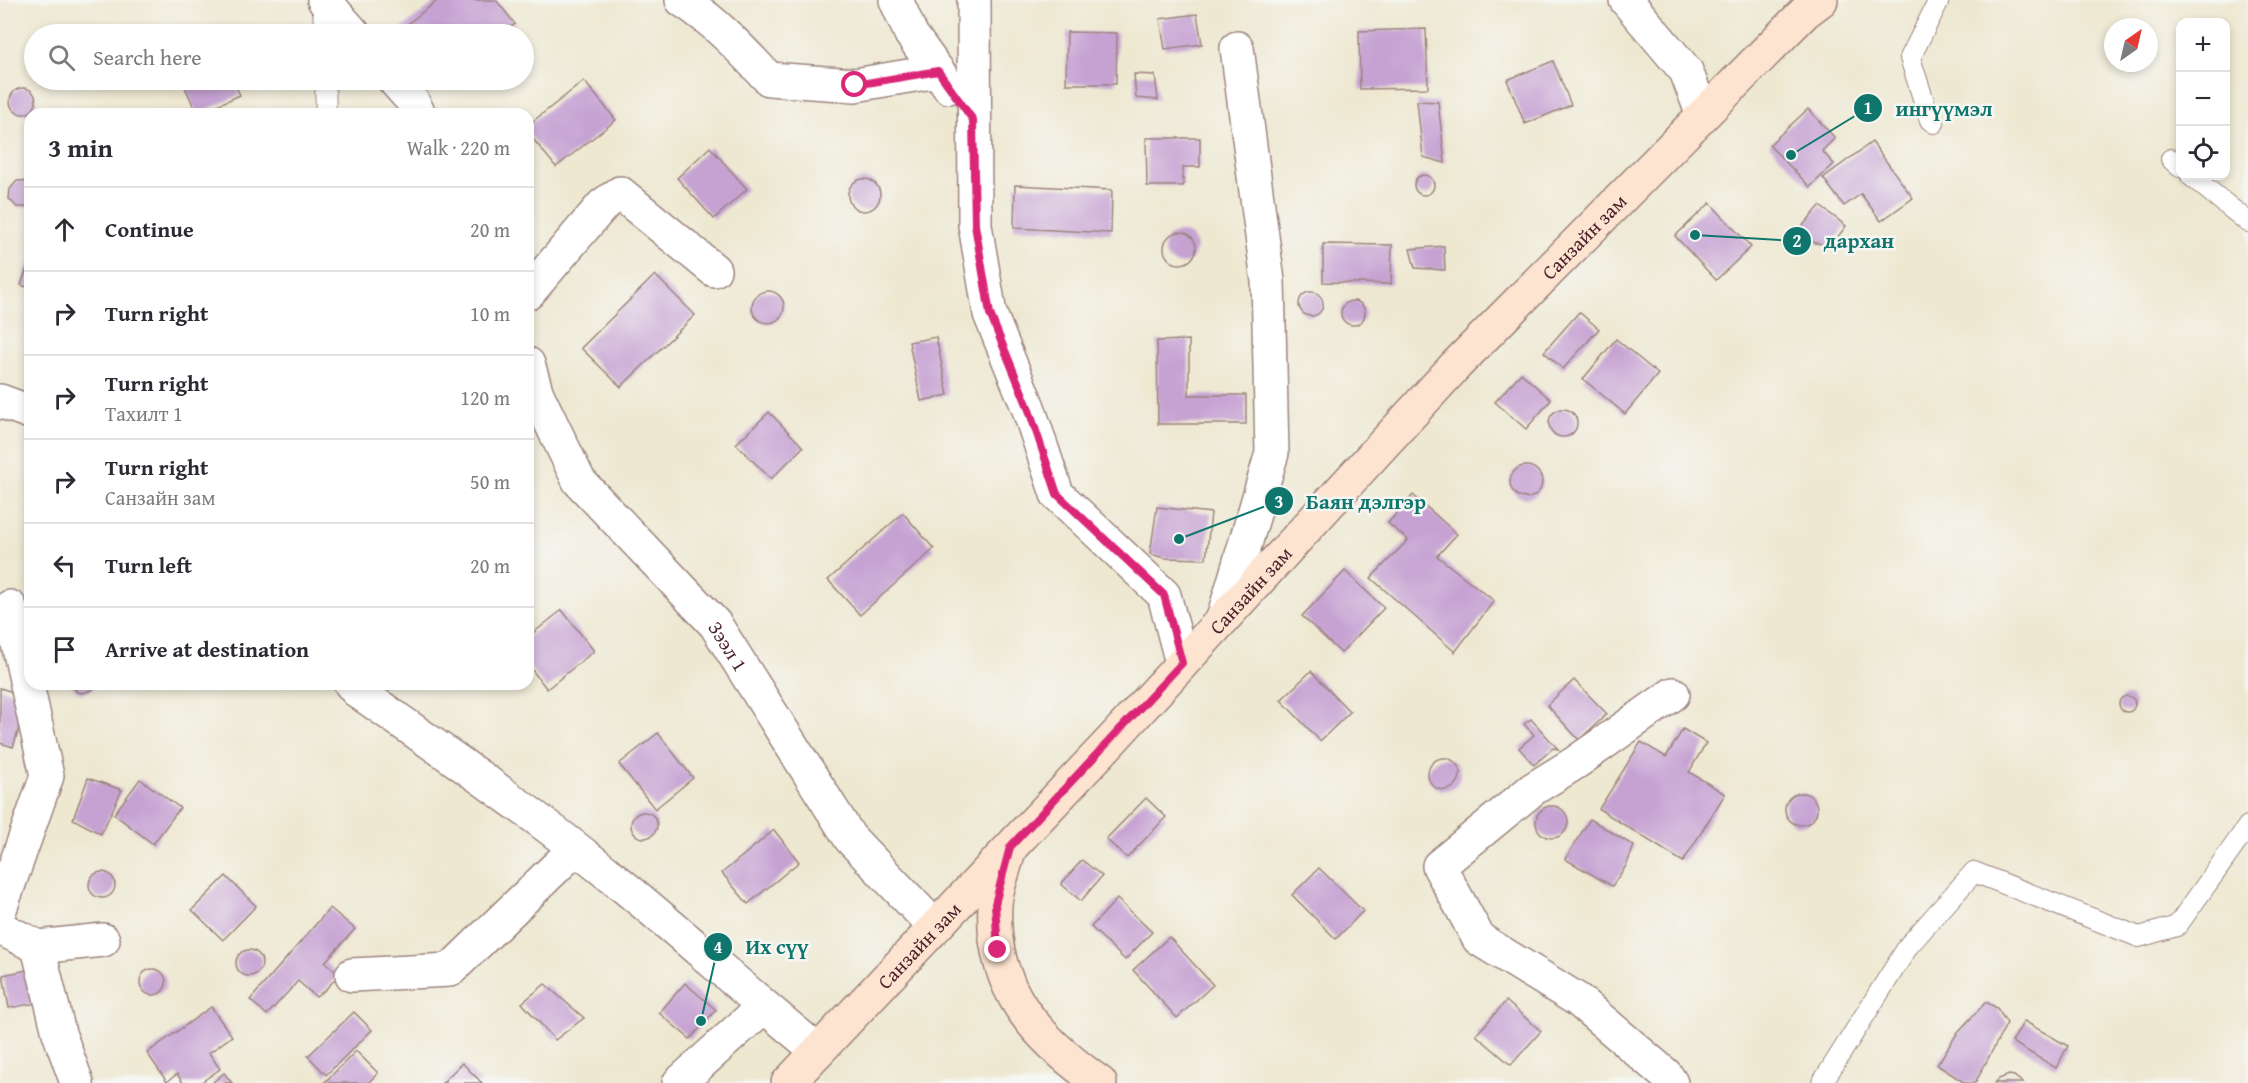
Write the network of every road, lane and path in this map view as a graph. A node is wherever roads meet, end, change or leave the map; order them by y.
1 (324, 0) edge
2 (682, 0) edge
3 (896, 0) edge
4 (974, 0) edge
5 (1626, 0) edge
6 (1821, 0) edge
7 (1939, 0) edge
8 (324, 24) edge
9 (345, 24) edge
10 (1237, 48) dead end
11 (938, 71) junction
12 (325, 90) edge
13 (403, 90) edge
14 (326, 108) edge
15 (416, 108) edge
16 (1703, 115) junction
17 (973, 120) junction
18 (1934, 123) dead end
19 (2196, 180) edge
20 (2248, 222) edge
21 (714, 270) dead end
22 (534, 286) edge
23 (534, 384) edge
24 (10, 607) dead end
25 (1223, 619) junction
26 (1182, 663) junction
27 (24, 671) edge
28 (28, 690) edge
29 (356, 690) edge
30 (1673, 694) dead end
31 (2248, 826) edge
32 (1010, 847) junction
33 (575, 849) junction
34 (0, 909) edge
35 (936, 927) junction
36 (0, 928) edge
37 (103, 940) dead end
38 (38, 947) junction
39 (352, 975) dead end
40 (763, 1007) junction
41 (818, 1051) junction
42 (77, 1083) edge
43 (679, 1083) edge
44 (788, 1083) edge
45 (1100, 1083) edge
46 (1671, 1083) edge
47 (1822, 1083) edge

1 - 8 lane
1 - 9 street
2 - 11 street
3 - 11 street
4 - 17 street
5 - 16 street
6 - 16 main road, Санзайн зам
7 - 18 lane
10 - 25 street
11 - 17 street
12 - 14 lane
13 - 15 street
16 - 25 main road, Санзайн зам
17 - 26 street
19 - 20 lane
21 - 22 street
23 - 35 street, Зээл 1
24 - 27 street
25 - 26 main road, Санзайн зам
26 - 32 main road, Санзайн зам
28 - 34 street
29 - 33 street
30 - 46 street
31 - 47 lane
32 - 35 main road, Санзайн зам
32 - 45 main road
33 - 39 street
33 - 40 street
35 - 41 main road, Санзайн зам
36 - 38 street
37 - 38 street
38 - 42 street
40 - 41 street
40 - 43 street
41 - 44 main road, Санзайн зам

